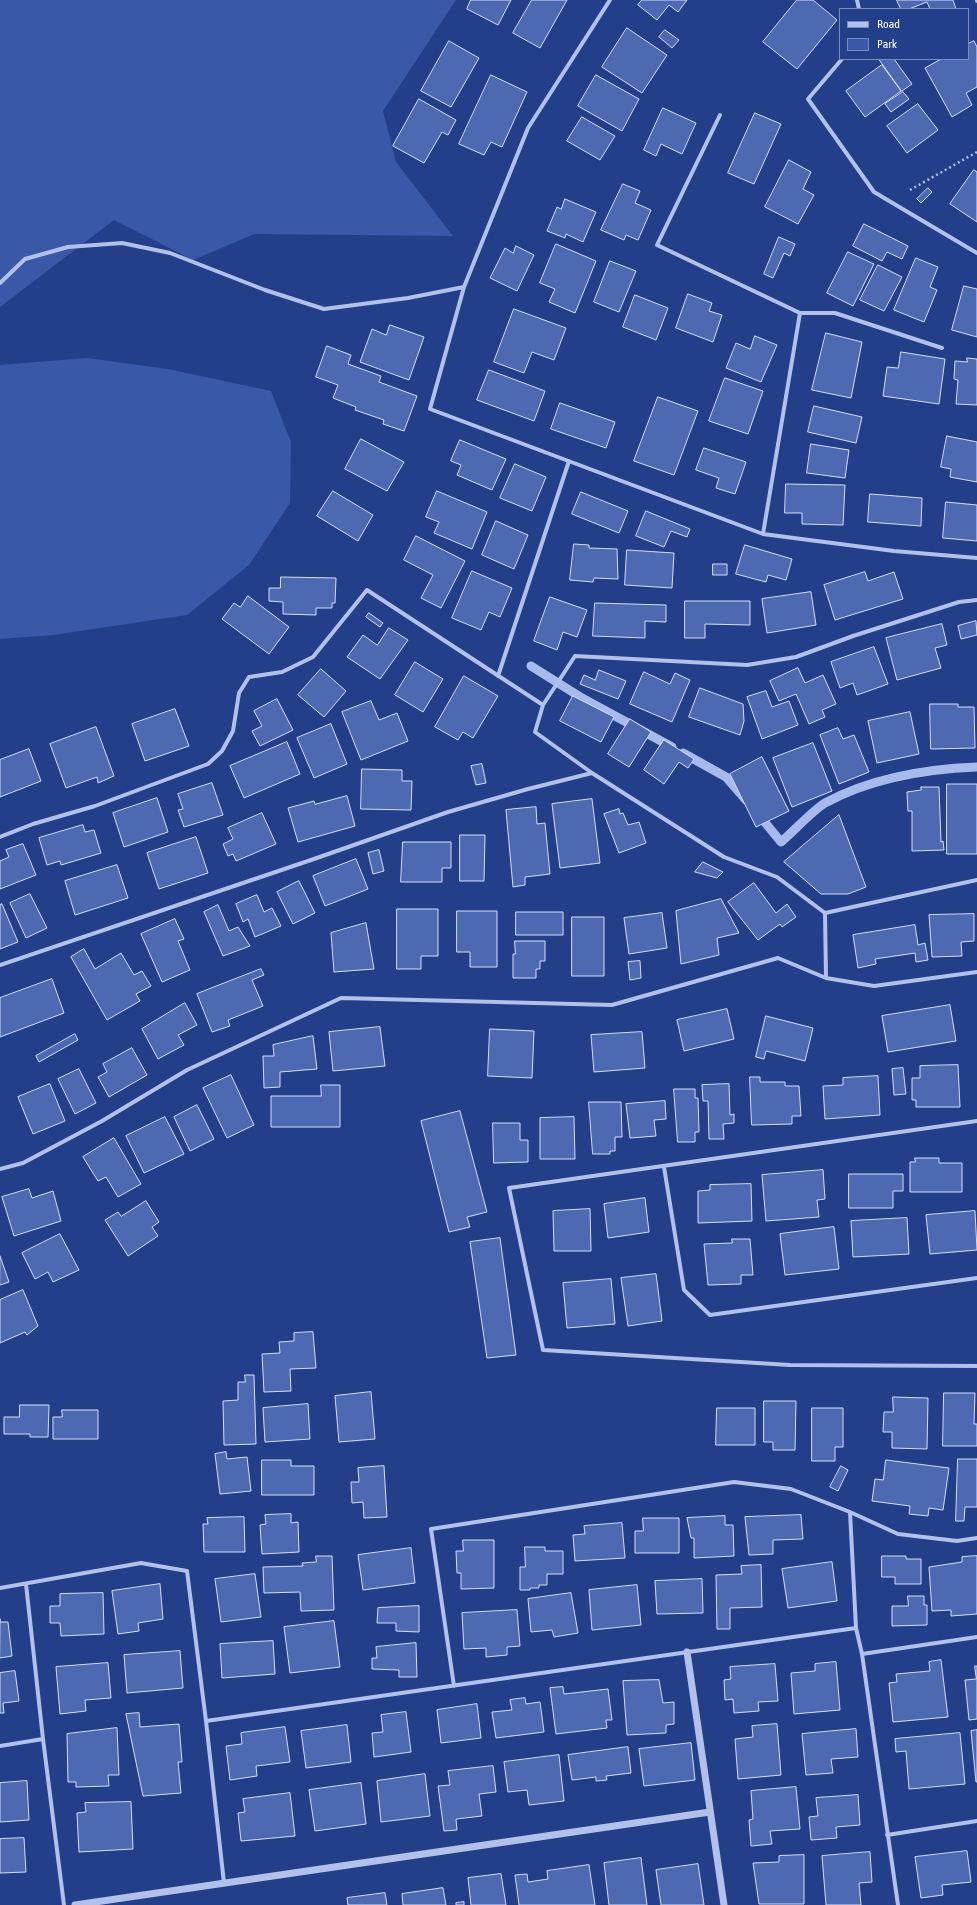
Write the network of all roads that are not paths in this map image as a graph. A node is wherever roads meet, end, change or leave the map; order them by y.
1 (610, 0) edge
2 (841, 60) edge
3 (720, 115) dead end
4 (977, 253) edge
5 (0, 283) edge
6 (464, 287) junction
7 (800, 313) junction
8 (942, 348) dead end
9 (569, 461) junction
10 (763, 534) junction
11 (977, 558) edge
12 (977, 600) edge
13 (498, 676) junction
14 (543, 705) junction
15 (592, 773) junction
16 (0, 837) edge
17 (977, 880) edge
18 (825, 913) junction
19 (0, 965) edge
20 (977, 972) edge
21 (826, 978) junction
22 (977, 1120) edge
23 (664, 1167) junction
24 (0, 1169) edge
25 (977, 1278) edge
26 (977, 1366) edge
27 (850, 1512) junction
28 (977, 1538) edge
29 (26, 1584) junction
30 (0, 1588) edge
31 (856, 1628) junction
32 (977, 1637) edge
33 (686, 1652) junction
34 (862, 1654) junction
35 (454, 1686) junction
36 (206, 1721) junction
37 (43, 1739) junction
38 (0, 1746) edge
39 (710, 1812) junction
40 (977, 1821) edge
41 (887, 1835) junction
42 (224, 1883) junction
43 (64, 1905) edge
44 (75, 1905) edge
45 (724, 1905) edge
46 (898, 1905) edge

1 - 6 street
2 - 4 street
3 - 7 street
5 - 6 street
6 - 9 street
7 - 8 street
7 - 10 street
9 - 10 street
9 - 13 street
10 - 11 street
12 - 14 street
13 - 14 street
13 - 16 street
14 - 15 street
15 - 18 street
15 - 19 street
17 - 18 street
18 - 21 street
20 - 21 street
21 - 24 street
22 - 23 street
23 - 25 street
23 - 26 street
27 - 28 street
27 - 31 street
27 - 35 street
29 - 30 street
29 - 36 street
29 - 37 street
31 - 33 street
31 - 34 street
32 - 34 street
33 - 35 street
33 - 39 street
34 - 41 street
35 - 36 street
36 - 42 street
37 - 38 street
37 - 43 street
39 - 42 street
39 - 45 street
40 - 41 street
41 - 46 street
42 - 44 street

